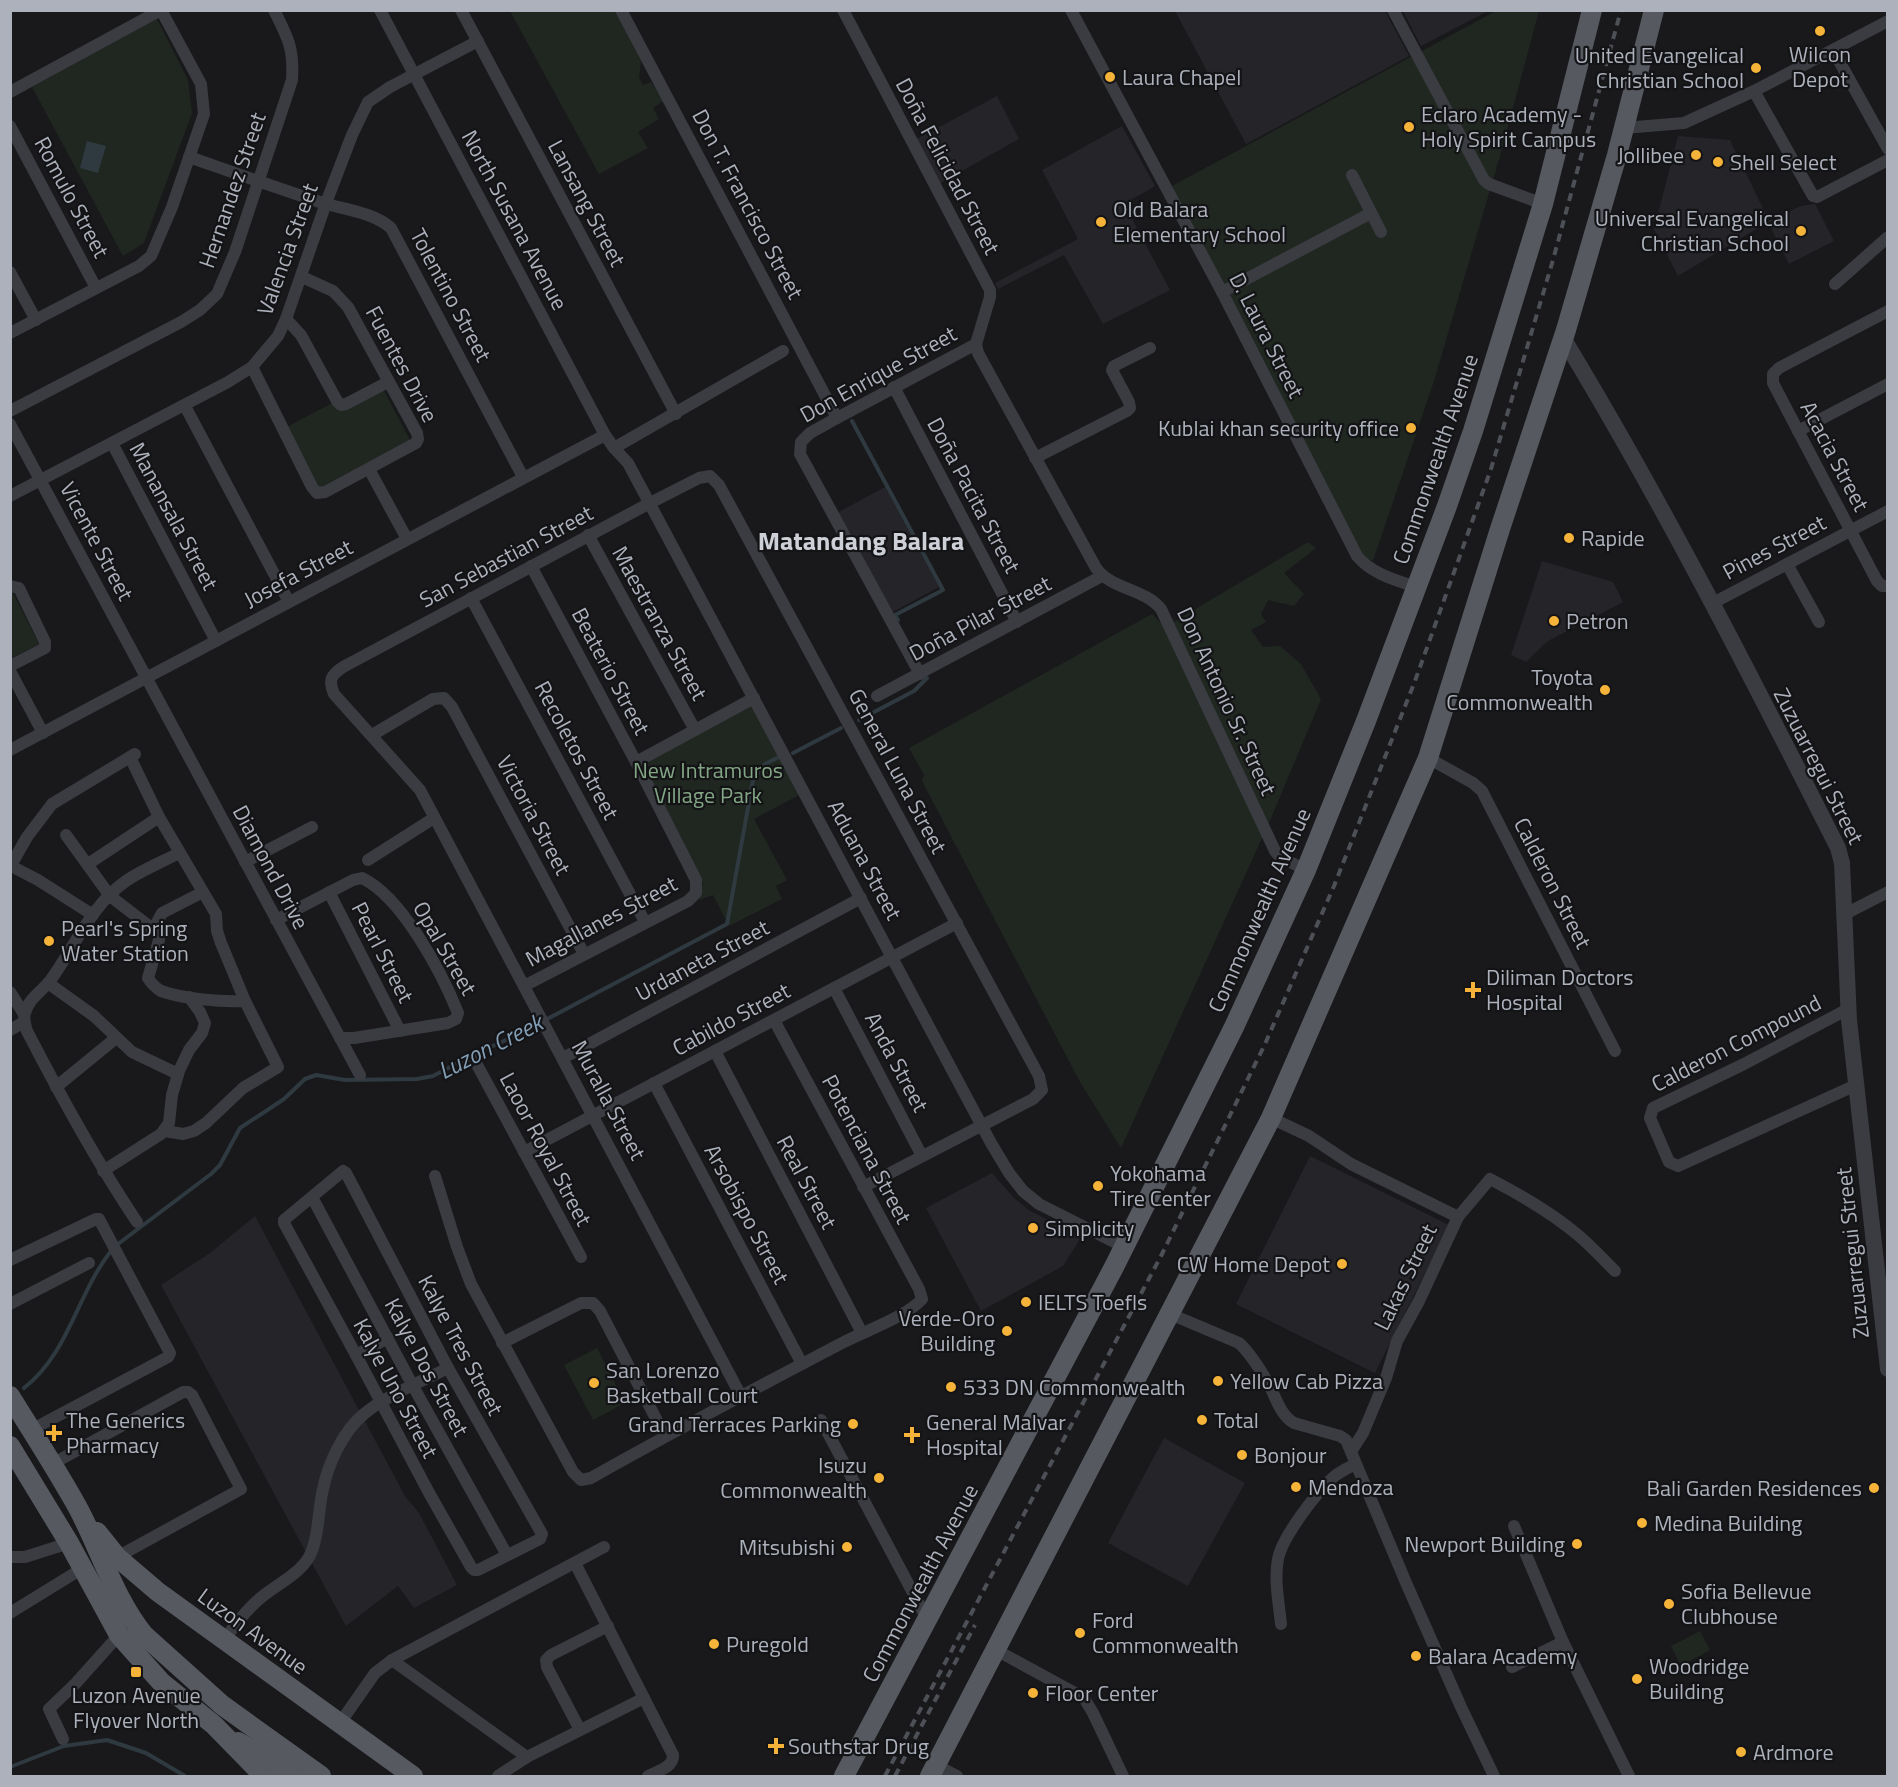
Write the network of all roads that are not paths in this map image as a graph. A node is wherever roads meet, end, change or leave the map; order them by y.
1 (161, 10) edge
2 (274, 10) edge
3 (380, 10) edge
4 (461, 10) edge
5 (621, 10) edge
6 (843, 10) edge
7 (1071, 10) edge
8 (1393, 10) edge
9 (1592, 10) edge
10 (1654, 10) edge
11 (1887, 21) edge
12 (478, 41) junction
13 (1833, 50) junction
14 (414, 74) junction
15 (1754, 91) junction
16 (10, 92) edge
17 (10, 126) edge
18 (1624, 128) junction
19 (1887, 149) edge
20 (189, 157) junction
21 (1887, 160) edge
22 (1352, 175) dead end
23 (259, 180) junction
24 (326, 203) junction
25 (1543, 204) junction
26 (1371, 213) junction
27 (1381, 232) dead end
28 (1887, 237) edge
29 (10, 272) edge
30 (302, 277) junction
31 (1835, 284) dead end
32 (96, 288) junction
33 (1222, 292) junction
34 (1887, 311) edge
35 (286, 319) junction
36 (36, 320) junction
37 (10, 333) edge
38 (1563, 338) junction
39 (976, 344) junction
40 (1150, 348) dead end
41 (783, 351) dead end
42 (252, 367) junction
43 (388, 382) junction
44 (1887, 384) edge
45 (894, 387) junction
46 (185, 406) junction
47 (10, 411) edge
48 (676, 414) junction
49 (837, 418) junction
50 (10, 424) edge
51 (1798, 431) junction
52 (605, 435) junction
53 (112, 443) junction
54 (614, 448) junction
55 (1035, 458) junction
56 (369, 469) junction
57 (710, 476) joint
58 (523, 477) junction
59 (41, 480) junction
60 (10, 496) edge
61 (650, 503) junction
62 (1887, 511) edge
63 (1851, 531) junction
64 (588, 535) junction
65 (406, 539) junction
66 (1787, 564) junction
67 (531, 567) junction
68 (1102, 576) junction
69 (10, 586) edge
70 (1885, 586) edge
71 (1416, 587) junction
72 (471, 598) junction
73 (289, 602) junction
74 (1711, 604) junction
75 (1017, 622) junction
76 (1819, 622) dead end
77 (216, 641) junction
78 (10, 666) edge
79 (10, 671) edge
80 (920, 674) junction
81 (147, 678) junction
82 (329, 683) joint
83 (877, 696) dead end
84 (754, 699) junction
85 (695, 730) junction
86 (43, 733) junction
87 (372, 735) junction
88 (10, 750) edge
89 (1428, 758) junction
90 (636, 762) junction
91 (159, 817) junction
92 (434, 818) junction
93 (312, 827) dead end
94 (66, 835) dead end
95 (179, 853) junction
96 (368, 860) dead end
97 (245, 862) junction
98 (88, 864) junction
99 (11, 866) edge
100 (1306, 870) junction
101 (203, 892) junction
102 (329, 892) junction
103 (1887, 892) edge
104 (696, 893) joint
105 (110, 896) junction
106 (861, 898) junction
107 (1845, 914) junction
108 (93, 915) junction
109 (276, 920) junction
110 (645, 922) junction
111 (957, 923) junction
112 (154, 928) junction
113 (584, 954) junction
114 (892, 957) junction
115 (48, 983) junction
116 (524, 986) junction
117 (834, 988) junction
118 (10, 992) edge
119 (189, 997) junction
120 (245, 1001) junction
121 (1848, 1009) junction
122 (24, 1018) junction
123 (774, 1020) junction
124 (10, 1030) edge
125 (400, 1031) junction
126 (116, 1038) junction
127 (340, 1038) junction
128 (715, 1051) junction
129 (1615, 1052) dead end
130 (563, 1058) junction
131 (475, 1061) dead end
132 (178, 1074) junction
133 (360, 1076) dead end
134 (654, 1083) junction
135 (1856, 1085) junction
136 (56, 1087) junction
137 (594, 1115) junction
138 (1271, 1118) junction
139 (981, 1125) junction
140 (165, 1131) junction
141 (524, 1152) junction
142 (922, 1156) junction
143 (103, 1171) junction
144 (435, 1176) dead end
145 (863, 1187) junction
146 (312, 1197) junction
147 (1458, 1216) junction
148 (137, 1222) dead end
149 (1124, 1247) junction
150 (581, 1257) dead end
151 (10, 1260) edge
152 (89, 1263) dead end
153 (1615, 1271) dead end
154 (10, 1304) edge
155 (1170, 1314) junction
156 (862, 1333) junction
157 (388, 1338) junction
158 (502, 1343) junction
159 (356, 1355) junction
160 (802, 1364) junction
161 (448, 1368) junction
162 (1887, 1369) edge
163 (413, 1386) junction
164 (10, 1396) edge
165 (741, 1396) junction
166 (381, 1403) junction
167 (821, 1420) dead end
168 (31, 1430) junction
169 (665, 1436) junction
170 (10, 1446) edge
171 (1352, 1450) junction
172 (52, 1464) junction
173 (1356, 1464) junction
174 (78, 1509) junction
175 (1514, 1526) dead end
176 (69, 1543) junction
177 (604, 1547) dead end
178 (507, 1555) junction
179 (10, 1557) edge
180 (117, 1557) junction
181 (576, 1563) junction
182 (82, 1568) junction
183 (10, 1613) edge
184 (927, 1619) junction
185 (1281, 1624) dead end
186 (608, 1626) junction
187 (119, 1635) junction
188 (225, 1639) junction
189 (1563, 1642) junction
190 (996, 1650) junction
191 (392, 1660) junction
192 (1512, 1667) dead end
193 (644, 1698) junction
194 (340, 1724) junction
195 (214, 1725) junction
196 (580, 1730) junction
197 (63, 1739) dead end
198 (527, 1758) junction
199 (933, 1771) edge
200 (267, 1776) edge
201 (294, 1776) edge
202 (321, 1776) edge
203 (413, 1776) edge
204 (498, 1776) edge
205 (648, 1776) edge
206 (844, 1776) edge
207 (957, 1776) edge
208 (1123, 1776) edge
209 (1494, 1776) edge
210 (1629, 1776) edge

1 - 16 street
1 - 20 street
2 - 23 street, Hernandez Street
3 - 14 street, North Susana Avenue
4 - 12 street, Lansang Street
5 - 49 street, Don T. Francisco Street
6 - 39 street, Doña Felicidad Street
7 - 33 street, D. Laura Street
8 - 25 street
9 - 25 main road, Commonwealth Avenue
10 - 18 main road
11 - 13 street
12 - 14 street, Valencia Street
12 - 48 street, Lansang Street
13 - 15 street
13 - 19 street
14 - 24 street, Valencia Street
14 - 52 street, North Susana Avenue
15 - 18 street
15 - 21 street
17 - 32 street, Romulo Street
18 - 38 main road
20 - 23 street, Tolentino Street
20 - 32 street
22 - 26 street
23 - 24 street, Tolentino Street
23 - 47 street, Hernandez Street
24 - 30 street, Valencia Street
24 - 58 street, Tolentino Street
25 - 71 main road, Commonwealth Avenue
26 - 27 street
26 - 33 street
28 - 31 street
29 - 36 street
30 - 35 street, Valencia Street
30 - 43 street, Fuentes Drive
32 - 36 street
33 - 71 street, D. Laura Street
34 - 51 street, Acacia Street
35 - 42 street, Valencia Street
35 - 43 street
36 - 37 street
38 - 74 street, Zuzuarregui Street
38 - 89 main road
39 - 45 street, Don Enrique Street
39 - 55 street
40 - 55 street
41 - 48 street
42 - 46 street, Valencia Street
42 - 56 street, Fuentes Drive
43 - 56 street, Fuentes Drive
44 - 51 street
45 - 49 street, Don Enrique Street
45 - 75 street, Doña Pacita Street
46 - 53 street, Valencia Street
46 - 73 street
48 - 54 street
49 - 80 street, Don Enrique Street
50 - 59 street, Vicente Street
51 - 63 street, Acacia Street
52 - 54 street, North Susana Avenue
52 - 58 street, Josefa Street
53 - 59 street, Valencia Street
53 - 77 street, Manansala Street
54 - 61 street, Aduana Street
55 - 68 street
56 - 65 street
57 - 61 street, San Sebastian Street
57 - 111 street, General Luna Street
58 - 65 street, Josefa Street
59 - 60 street, Valencia Street
59 - 81 street, Vicente Street
61 - 64 street, San Sebastian Street
61 - 84 street, Aduana Street
62 - 63 street, Pines Street
63 - 66 street, Pines Street
63 - 70 street, Acacia Street
64 - 67 street, San Sebastian Street
64 - 85 street, Maestranza Street
65 - 73 street, Josefa Street
66 - 74 street, Pines Street
66 - 76 street
67 - 72 street, San Sebastian Street
67 - 90 street, Beaterio Street
68 - 75 street, Doña Pilar Street
68 - 100 street, Don Antonio Sr. Street
69 - 78 street
71 - 100 main road, Commonwealth Avenue
72 - 82 street, San Sebastian Street
72 - 110 street, Recoletos Street
73 - 77 street, Josefa Street
74 - 107 street, Zuzuarregui Street
75 - 80 street, Doña Pilar Street
77 - 81 street, Josefa Street
79 - 86 street
80 - 83 street, Doña Pilar Street
81 - 86 street, Josefa Street
81 - 97 street, Diamond Drive
82 - 87 street, Muralla Street
84 - 85 street
84 - 106 street, Aduana Street
85 - 90 street
86 - 88 street, Josefa Street
87 - 92 street, Muralla Street
87 - 113 street, Victoria Street
89 - 129 street, Calderon Street
89 - 138 main road
90 - 104 street, Beaterio Street
91 - 95 street
91 - 98 street
91 - 99 street
92 - 96 street
92 - 116 street, Muralla Street
93 - 97 street
94 - 98 street
95 - 101 street
95 - 105 street
97 - 109 street, Diamond Drive
98 - 105 street
99 - 108 street
100 - 149 main road, Commonwealth Avenue
101 - 112 street
101 - 120 street
102 - 109 street
102 - 125 street, Pearl Street
102 - 125 street, Opal Street
103 - 107 street
104 - 110 street, Magallanes Street
105 - 108 street
105 - 112 street
106 - 114 street, Aduana Street
106 - 130 street, Urdaneta Street
107 - 121 street, Zuzuarregui Street
108 - 115 street
109 - 127 street, Diamond Drive
110 - 113 street, Magallanes Street
111 - 114 street, Cabildo Street
111 - 139 street, General Luna Street
112 - 119 street
113 - 116 street, Magallanes Street
114 - 117 street, Cabildo Street
114 - 139 street, Aduana Street
115 - 122 street
115 - 126 street
116 - 130 street, Muralla Street
117 - 123 street, Cabildo Street
117 - 142 street, Anda Street
118 - 122 street
119 - 120 street
119 - 132 street
120 - 140 street
121 - 135 street, Zuzuarregui Street
121 - 135 street, Calderon Compound
122 - 124 street
122 - 136 street
123 - 128 street, Cabildo Street
123 - 145 street, Potenciana Street
125 - 127 street
126 - 132 street
126 - 136 street
127 - 133 street, Diamond Drive
128 - 134 street, Cabildo Street
128 - 156 street, Real Street
130 - 137 street, Muralla Street
131 - 141 street, Laoor Royal Street
132 - 140 street
134 - 137 street, Cabildo Street
134 - 160 street, Arsobispo Street
135 - 162 street, Zuzuarregui Street
136 - 143 street
137 - 141 street, Cabildo Street
137 - 165 street, Muralla Street
138 - 147 street, Lakas Street
138 - 155 main road
139 - 142 street
139 - 149 street, Aduana Street
140 - 143 street
141 - 150 street, Laoor Royal Street
142 - 145 street
143 - 148 street
144 - 158 street
145 - 156 street, Potenciana Street
146 - 157 street, Kalye Dos Street
146 - 159 street, Kalye Uno Street
146 - 161 street, Kalye Tres Street
147 - 153 street
147 - 171 street, Lakas Street
149 - 184 main road, Commonwealth Avenue
151 - 168 street
152 - 154 street
155 - 171 street
155 - 190 main road
156 - 160 street
157 - 159 street
157 - 163 street, Kalye Dos Street
158 - 169 street
158 - 169 street
159 - 166 street, Kalye Uno Street
160 - 165 street
161 - 163 street
161 - 178 street, Kalye Tres Street
163 - 166 street
163 - 178 street, Kalye Dos Street
164 - 168 main road, Luzon Avenue
165 - 169 street
166 - 178 street, Kalye Uno Street
166 - 188 street
167 - 184 street
168 - 172 main road, Luzon Avenue
170 - 176 main road
171 - 173 street
172 - 174 main road, Luzon Avenue
172 - 180 street
173 - 185 street
173 - 209 street
174 - 180 main road, Luzon Avenue
174 - 202 main road, Luzon Avenue
175 - 189 street
176 - 179 street
176 - 182 main road
177 - 181 street
180 - 188 main road, Luzon Avenue
181 - 186 street
181 - 191 street
182 - 183 street
182 - 187 main road
184 - 206 main road, Commonwealth Avenue
186 - 193 street
186 - 196 street
187 - 195 main road
187 - 197 street
188 - 194 main road, Luzon Avenue
189 - 192 street
189 - 210 street
190 - 199 main road
190 - 208 street
191 - 194 street
191 - 198 street
193 - 196 street
193 - 205 street
194 - 203 main road, Luzon Avenue
195 - 200 main road
195 - 201 main road
196 - 198 street
198 - 204 street
199 - 207 street

